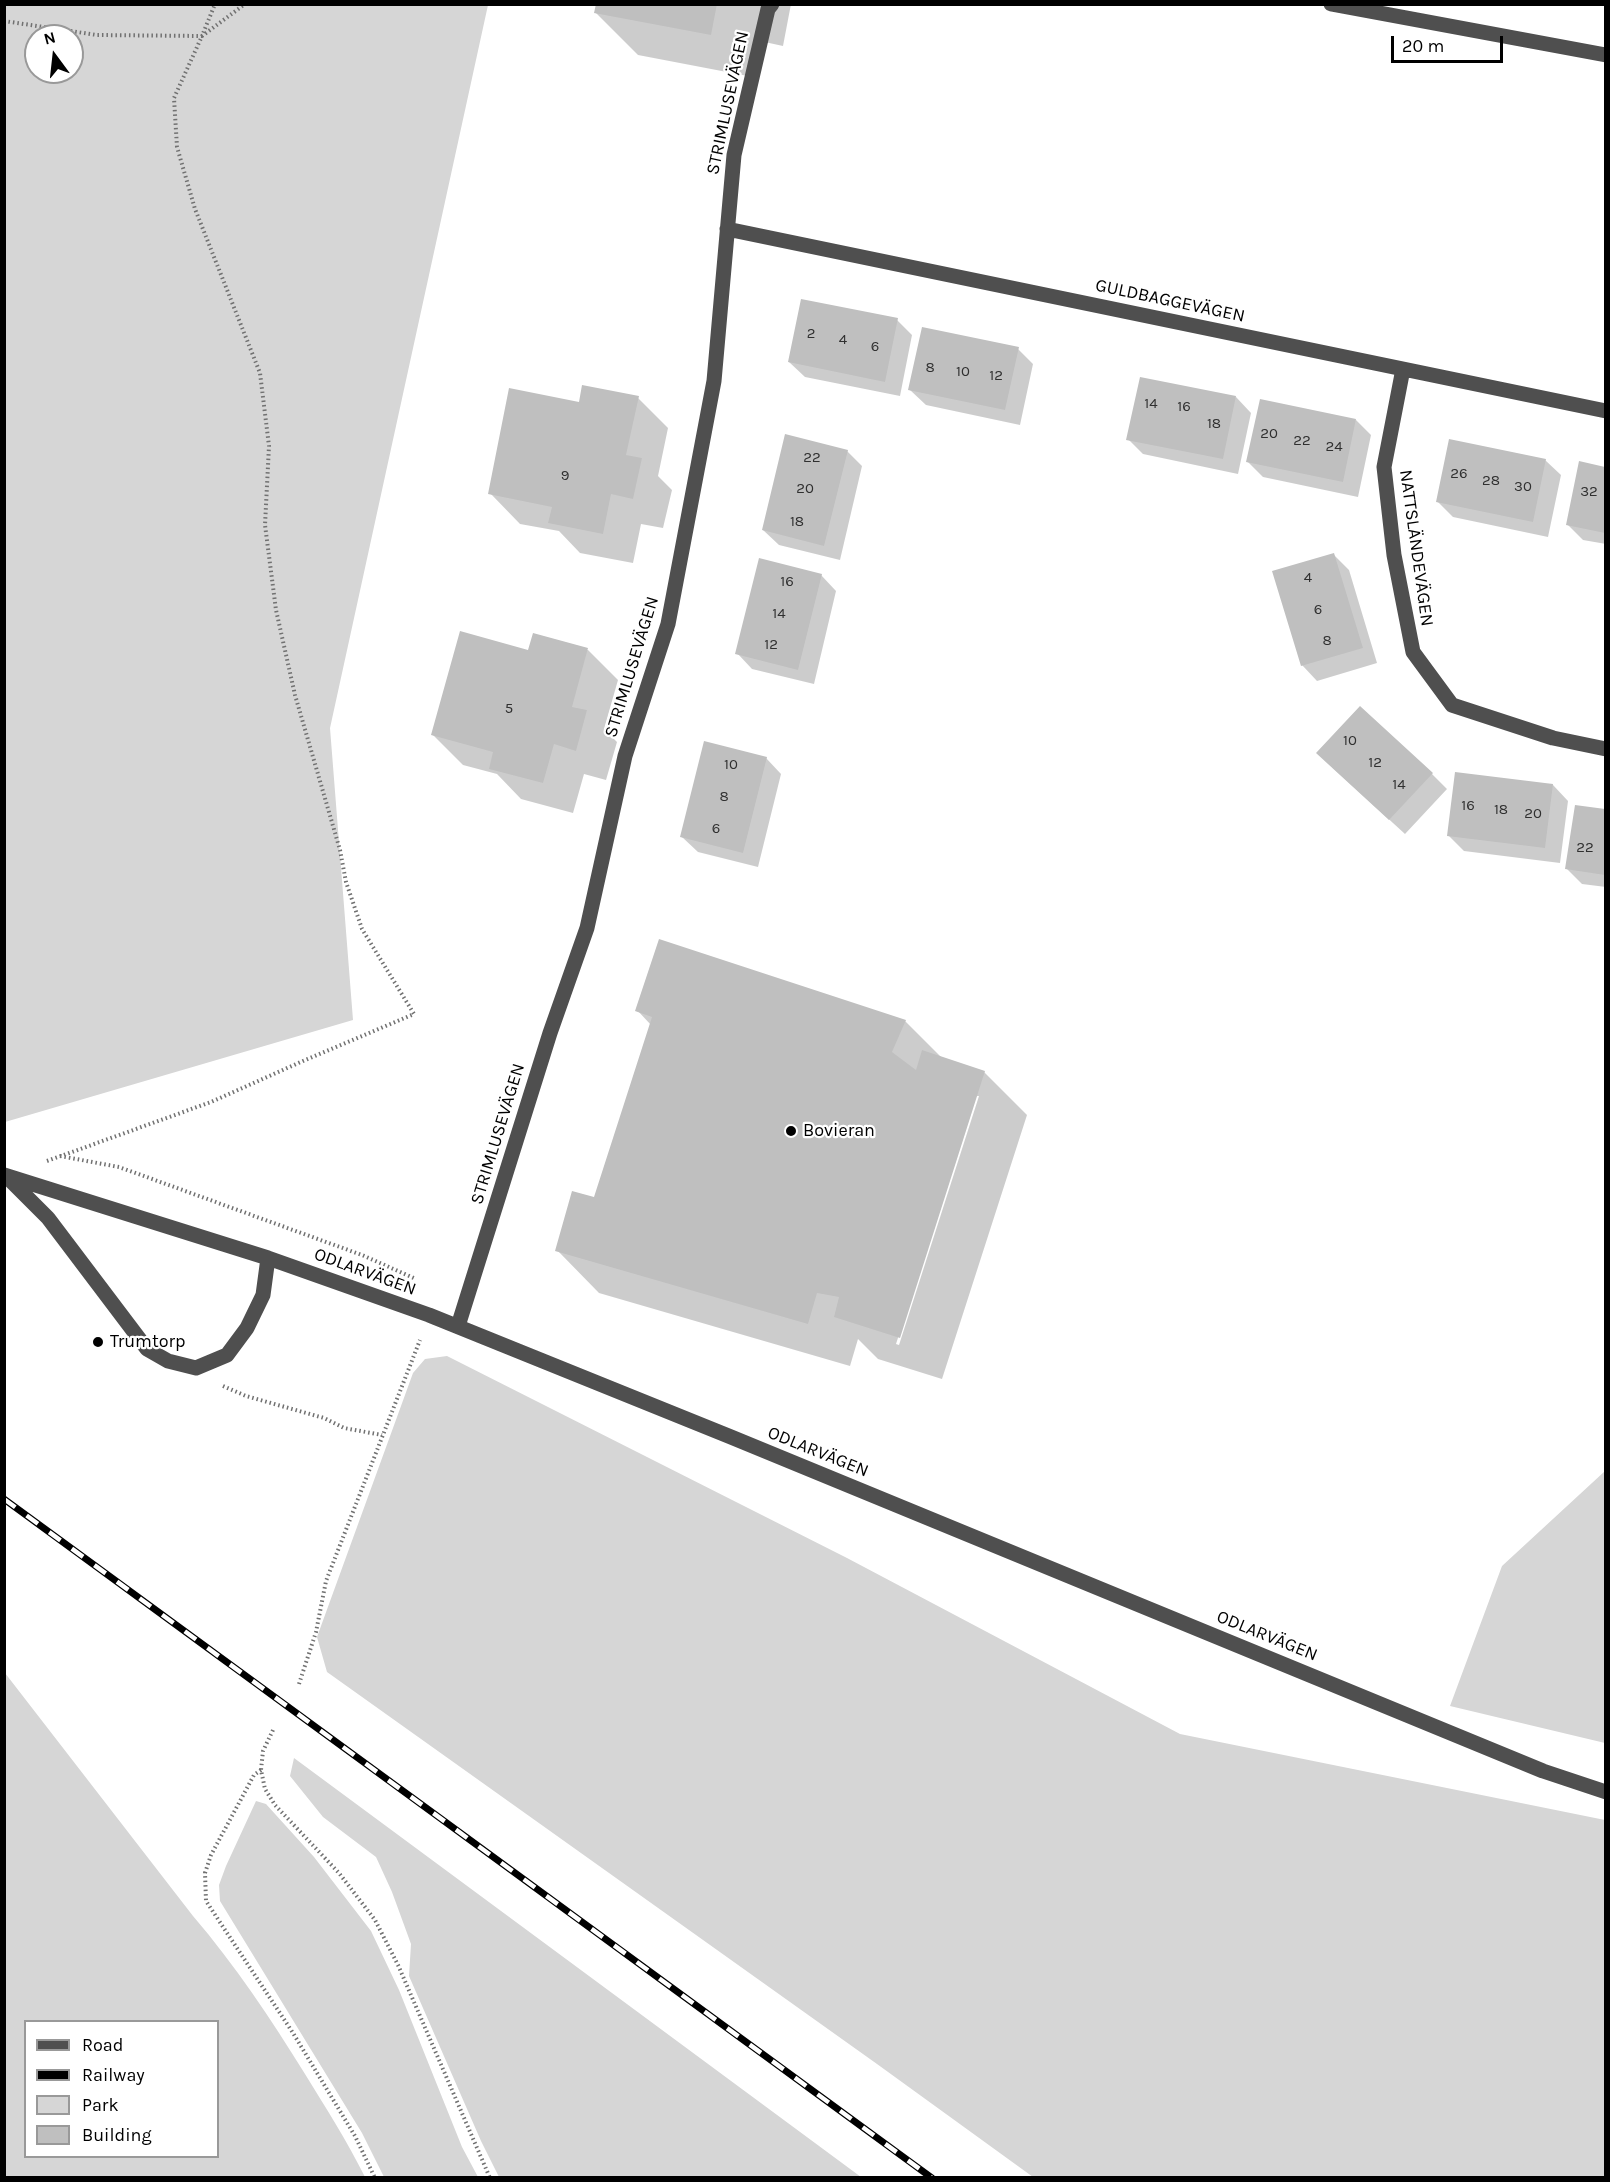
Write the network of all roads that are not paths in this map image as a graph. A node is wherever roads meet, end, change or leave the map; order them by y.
1 (772, 4) edge
2 (1331, 4) edge
3 (1605, 55) edge
4 (727, 229) junction
5 (1403, 369) junction
6 (1605, 411) edge
7 (1605, 749) edge
8 (5, 1175) edge
9 (268, 1258) junction
10 (458, 1326) junction
11 (1605, 1792) edge

1 - 4 street, STRIMLUSEVÄGEN
2 - 3 street
4 - 5 street, GULDBAGGEVÄGEN
4 - 10 street, STRIMLUSEVÄGEN
5 - 6 street, GULDBAGGEVÄGEN
5 - 7 street, NATTSLÄNDEVÄGEN
8 - 9 street, ODLARVÄGEN
8 - 9 street
9 - 10 street, ODLARVÄGEN
10 - 11 street, ODLARVÄGEN

